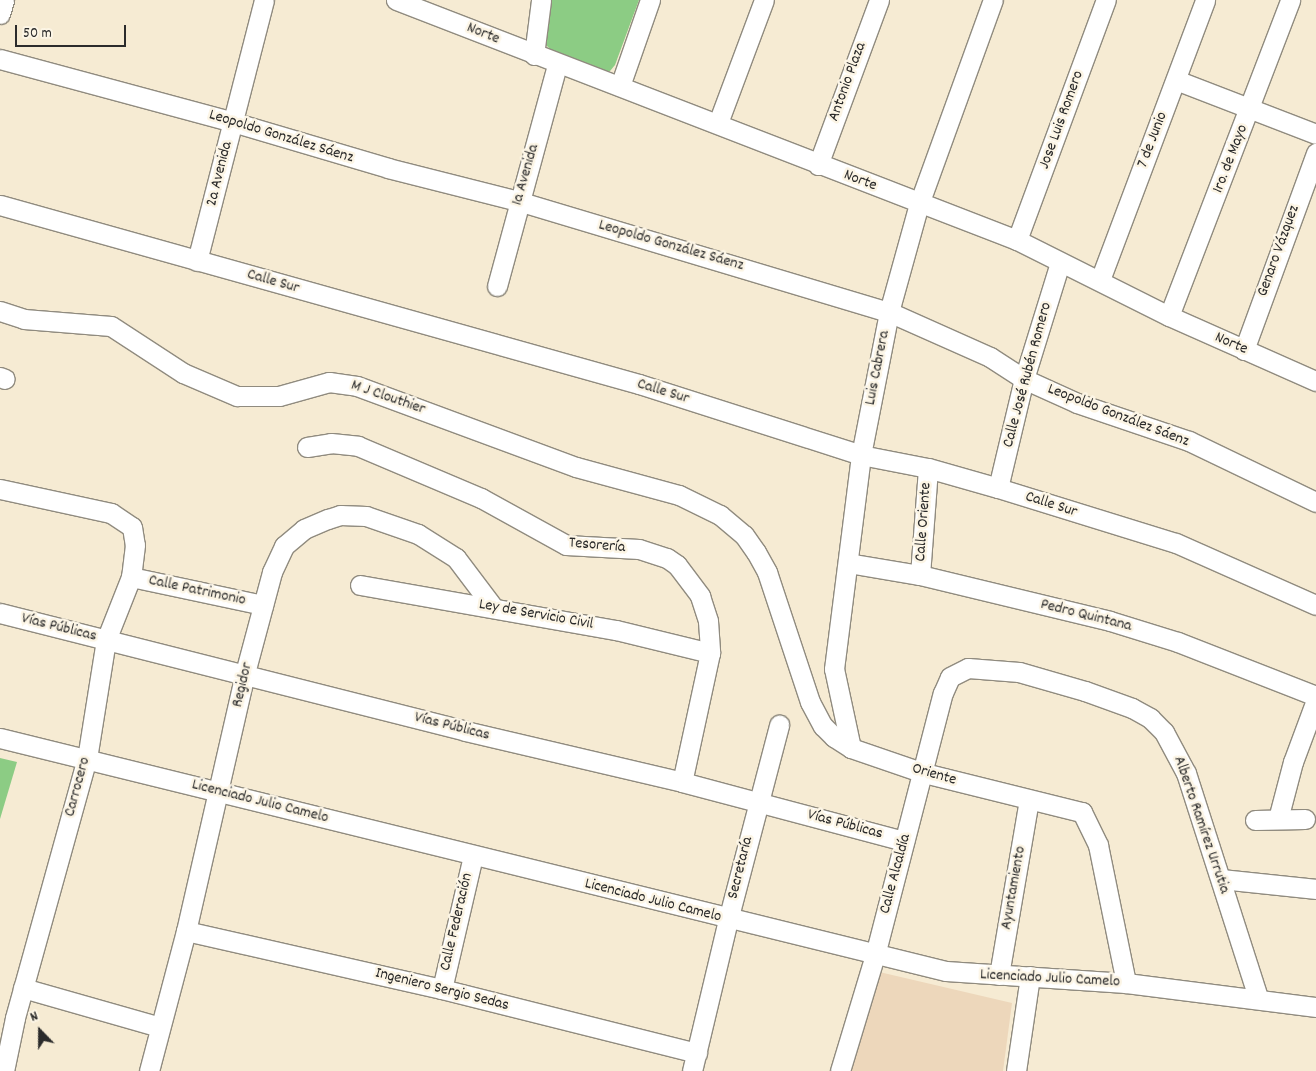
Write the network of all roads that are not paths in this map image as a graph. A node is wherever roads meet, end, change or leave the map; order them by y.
1 (4, 0) edge
2 (264, 0) edge
3 (396, 0) edge
4 (540, 0) edge
5 (650, 0) edge
6 (764, 0) edge
7 (879, 0) edge
8 (994, 0) edge
9 (1106, 0) edge
10 (1205, 0) edge
11 (1290, 0) edge
12 (434, 7) edge
13 (0, 14) edge
14 (534, 55) junction
15 (0, 59) edge
16 (557, 65) junction
17 (1176, 80) junction
18 (620, 86) junction
19 (1250, 110) junction
20 (233, 122) junction
21 (718, 123) junction
22 (1316, 134) edge
23 (1316, 152) edge
24 (818, 165) junction
25 (518, 201) junction
26 (919, 204) junction
27 (0, 205) edge
28 (1017, 240) junction
29 (197, 261) junction
30 (1060, 263) junction
31 (1100, 280) junction
32 (497, 286) dead end
33 (0, 312) edge
34 (889, 312) junction
35 (1169, 316) junction
36 (1244, 350) junction
37 (1315, 377) edge
38 (1024, 379) junction
39 (307, 447) dead end
40 (861, 455) junction
41 (928, 468) junction
42 (998, 488) junction
43 (0, 489) edge
44 (1316, 502) edge
45 (744, 534) joint
46 (848, 563) junction
47 (920, 575) junction
48 (131, 577) junction
49 (360, 585) dead end
50 (1316, 605) edge
51 (263, 606) junction
52 (493, 607) junction
53 (0, 613) edge
54 (106, 640) junction
55 (710, 653) junction
56 (245, 674) junction
57 (950, 677) joint
58 (1316, 696) edge
59 (1316, 700) edge
60 (779, 725) dead end
61 (0, 738) edge
62 (851, 748) junction
63 (87, 758) junction
64 (924, 773) junction
65 (682, 782) junction
66 (219, 791) junction
67 (1029, 800) junction
68 (758, 802) junction
69 (1278, 819) junction
70 (1305, 819) dead end
71 (1255, 820) dead end
72 (904, 841) junction
73 (472, 856) junction
74 (1221, 878) junction
75 (1316, 889) edge
76 (728, 920) junction
77 (186, 931) junction
78 (875, 955) junction
79 (999, 975) junction
80 (1030, 976) junction
81 (1126, 983) junction
82 (23, 988) junction
83 (442, 989) junction
84 (1258, 997) junction
85 (1316, 1007) edge
86 (8, 1016) edge
87 (160, 1027) junction
88 (694, 1062) edge
89 (153, 1070) edge
90 (4, 1071) edge
91 (840, 1071) edge
92 (1016, 1071) edge

1 - 13 street
2 - 20 street, 2a Avenida
3 - 12 street, Norte
4 - 14 street
5 - 18 street
6 - 21 street
7 - 24 street, Antonio Plaza
8 - 26 street, Luis Cabrera
9 - 28 street, Jose Luis Romero
10 - 17 street, 7 de Junio
11 - 19 street, 1ro. de Mayo
12 - 14 street, Norte
14 - 16 street, Norte
15 - 20 street, Leopoldo González Sáenz
16 - 18 street, Norte
16 - 25 street, 1a Avenida
17 - 19 street
17 - 31 street, 7 de Junio
18 - 21 street, Norte
19 - 22 street
19 - 35 street, 1ro. de Mayo
20 - 25 street, Leopoldo González Sáenz
20 - 29 street, 2a Avenida
21 - 24 street, Norte
23 - 36 street, Genaro Vázquez
24 - 26 street, Norte
25 - 32 street, 1a Avenida
25 - 34 street, Leopoldo González Sáenz
26 - 28 street, Norte
26 - 34 street, Luis Cabrera
27 - 29 street, Calle Sur
28 - 30 street, Norte
29 - 40 street, Calle Sur
30 - 31 street, Norte
30 - 38 street, Calle José Rubén Romero
31 - 35 street, Norte
33 - 45 street, M J Clouthier
34 - 38 street, Leopoldo González Sáenz
34 - 40 street, Luis Cabrera
35 - 36 street, Norte
36 - 37 street, Norte
38 - 42 street, Calle José Rubén Romero
38 - 44 street, Leopoldo González Sáenz
39 - 55 street, Tesorería
40 - 41 street, Calle Sur
40 - 46 street, Luis Cabrera
41 - 42 street, Calle Sur
41 - 47 street, Calle Oriente
42 - 50 street, Calle Sur
43 - 48 street, Carrocero
45 - 62 street, Oriente
46 - 47 street, Pedro Quintana
46 - 62 street, Luis Cabrera
47 - 58 street, Pedro Quintana
48 - 51 street, Calle Patrimonio
48 - 54 street, Carrocero
49 - 52 street, Ley de Servicio Civil
51 - 52 street, Regidor
51 - 56 street, Regidor
52 - 55 street, Ley de Servicio Civil
53 - 54 street, Vías Públicas
54 - 56 street, Vías Públicas
54 - 63 street, Carrocero
55 - 65 street, Tesorería
56 - 65 street, Vías Públicas
56 - 66 street, Regidor
57 - 64 street, Calle Alcaldía
57 - 74 street, Alberto Ramírez Urrutia
59 - 69 street
60 - 68 street, Secretaría
61 - 63 street, Licenciado Julio Camelo
62 - 64 street, Oriente
63 - 66 street, Licenciado Julio Camelo
63 - 82 street, Carrocero
64 - 67 street, Oriente
64 - 72 street, Calle Alcaldía
65 - 68 street, Vías Públicas
66 - 73 street, Licenciado Julio Camelo
66 - 77 street, Regidor
67 - 79 street, Ayuntamiento
67 - 81 street, Oriente
68 - 72 street, Vías Públicas
68 - 76 street, Secretaría
69 - 70 street
69 - 71 street
72 - 78 street, Calle Alcaldía
73 - 76 street, Licenciado Julio Camelo
73 - 83 street, Calle Federación
74 - 75 street
74 - 84 street, Alberto Ramírez Urrutia
76 - 78 street, Licenciado Julio Camelo
76 - 88 street, Secretaría
77 - 83 street, Ingeniero Sergio Sedas
77 - 87 street, Regidor
78 - 79 street, Licenciado Julio Camelo
78 - 91 street, Calle Alcaldía
79 - 80 street, Licenciado Julio Camelo
80 - 81 street, Licenciado Julio Camelo
80 - 92 street
81 - 84 street, Licenciado Julio Camelo
82 - 86 street, Carrocero
82 - 87 street
83 - 88 street, Ingeniero Sergio Sedas
84 - 85 street, Licenciado Julio Camelo
86 - 90 street, Carrocero
87 - 89 street, Regidor

